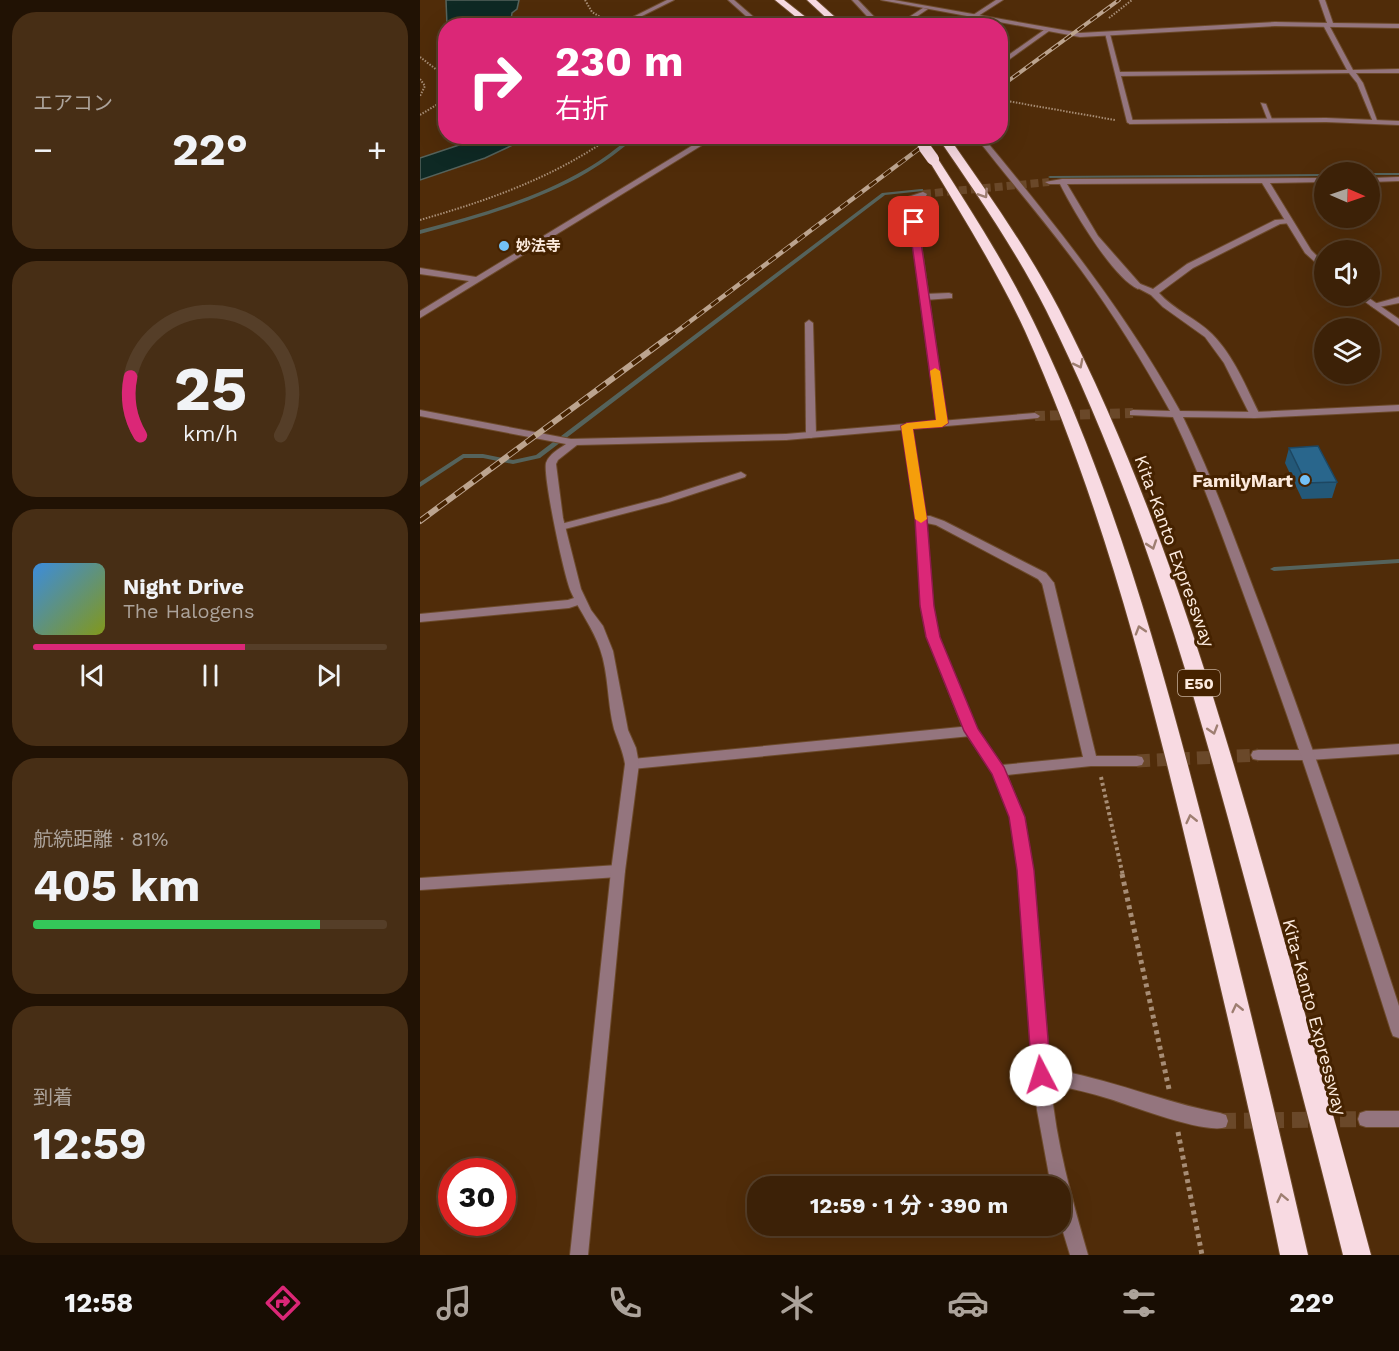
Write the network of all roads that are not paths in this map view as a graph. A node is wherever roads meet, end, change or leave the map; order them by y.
1 (671, 0) edge
2 (731, 0) edge
3 (779, 0) edge
4 (789, 0) edge
5 (811, 0) edge
6 (855, 0) edge
7 (887, 0) edge
8 (1000, 0) edge
9 (1322, 0) edge
10 (925, 9) junction
11 (974, 17) junction
12 (632, 18) dead end
13 (752, 18) edge
14 (803, 18) edge
15 (809, 18) edge
16 (832, 18) edge
17 (872, 18) edge
18 (911, 18) edge
19 (979, 18) edge
20 (1008, 24) edge
21 (1329, 25) junction
22 (1399, 26) edge
23 (1046, 31) junction
24 (1107, 34) junction
25 (1008, 58) edge
26 (1350, 70) junction
27 (1399, 71) edge
28 (1117, 74) junction
29 (1263, 104) dead end
30 (1272, 121) junction
31 (1376, 122) junction
32 (1399, 123) edge
33 (701, 144) edge
34 (923, 144) edge
35 (947, 144) edge
36 (985, 144) edge
37 (1314, 180) edge
38 (1380, 180) edge
39 (1399, 180) edge
40 (1062, 181) junction
41 (1265, 181) junction
42 (1049, 182) tunnel mouth
43 (923, 194) tunnel mouth
44 (1288, 221) junction
45 (1314, 257) edge
46 (420, 271) edge
47 (477, 280) junction
48 (1154, 293) junction
49 (949, 296) dead end
50 (925, 297) junction
51 (1399, 300) edge
52 (1380, 304) edge
53 (1375, 306) edge
54 (420, 315) edge
55 (809, 323) dead end
56 (1399, 323) edge
57 (1399, 408) edge
58 (1133, 413) tunnel mouth
59 (420, 414) edge
60 (1177, 415) junction
61 (1255, 415) junction
62 (1035, 416) tunnel mouth
63 (942, 423) junction
64 (907, 426) junction
65 (812, 435) junction
66 (575, 442) junction
67 (741, 475) dead end
68 (921, 519) junction
69 (561, 527) junction
70 (580, 600) junction
71 (420, 618) edge
72 (971, 731) junction
73 (1399, 749) edge
74 (1258, 755) tunnel mouth
75 (1309, 755) junction
76 (1091, 761) junction
77 (1137, 761) tunnel mouth
78 (632, 764) junction
79 (999, 771) junction
80 (618, 871) junction
81 (420, 884) edge
82 (1399, 1031) edge
83 (1041, 1075) junction
84 (1366, 1119) tunnel mouth
85 (1399, 1119) edge
86 (1220, 1121) tunnel mouth
87 (1057, 1176) edge
88 (1071, 1227) edge
89 (579, 1255) edge
90 (1079, 1255) edge
91 (1294, 1255) edge
92 (1357, 1255) edge

1 - 12 street
2 - 13 street
3 - 14 highway
4 - 15 highway
5 - 16 highway
6 - 17 street
7 - 10 street
8 - 11 street
9 - 21 street
10 - 11 street
10 - 18 street
11 - 19 street
20 - 23 street
21 - 22 street
21 - 24 street
21 - 26 street
23 - 24 street
23 - 25 street
24 - 28 street
26 - 27 street
26 - 28 street
26 - 31 street
28 - 30 street
29 - 30 street
30 - 31 street
31 - 32 street
33 - 47 street
91 -> 34 highway, E50, bridge
35 -> 92 highway, Kita-Kanto Expressway / E50
36 - 60 street
37 - 41 street
38 - 39 street
40 - 41 street
40 - 42 street
40 - 48 street
41 - 44 street
43 - 50 street
44 - 45 street
44 - 48 street
46 - 47 street
47 - 54 street
48 - 61 street
49 - 50 street
50 - 63 street
51 - 52 street
53 - 56 street
55 - 65 street
57 - 61 street
58 - 60 street
59 - 66 street
60 - 61 street
60 - 75 street
62 - 63 street
63 - 64 street
64 - 65 street
64 - 68 street
65 - 66 street
66 - 69 street
67 - 69 street
68 - 72 street
68 - 76 street
69 - 70 street
70 - 71 street
70 - 78 street
72 - 78 street
72 - 79 street
73 - 75 street
74 - 75 street
75 - 82 street
76 - 77 street
76 - 79 street
78 - 80 street
79 - 83 street
80 - 81 street
80 - 89 street
83 - 86 street
83 - 87 street
84 - 85 street
88 - 90 street

